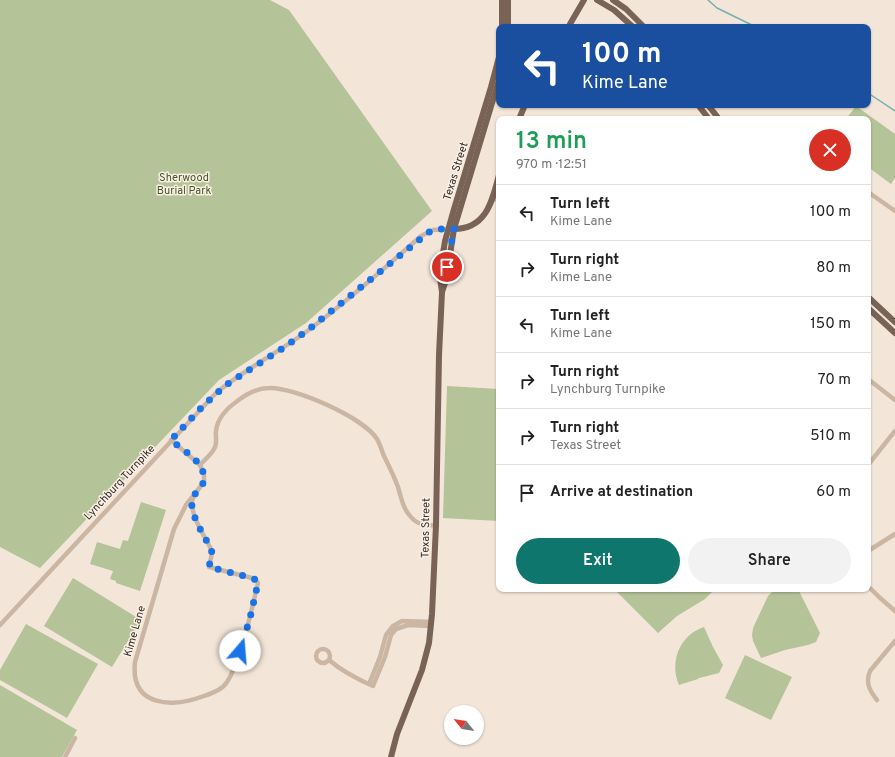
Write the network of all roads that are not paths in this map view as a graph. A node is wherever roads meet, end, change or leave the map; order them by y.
1 (502, 0) edge
2 (508, 0) edge
3 (584, 0) edge
4 (596, 0) edge
5 (613, 0) edge
6 (502, 24) edge
7 (508, 24) edge
8 (570, 24) dead end
9 (630, 24) edge
10 (641, 24) edge
11 (496, 68) edge
12 (496, 89) edge
13 (700, 108) edge
14 (710, 108) edge
15 (707, 116) edge
16 (717, 116) edge
17 (871, 194) edge
18 (496, 199) edge
19 (895, 211) edge
20 (451, 229) junction
21 (871, 301) edge
22 (871, 311) edge
23 (895, 322) edge
24 (895, 333) edge
25 (871, 381) edge
26 (895, 400) edge
27 (895, 432) edge
28 (171, 440) junction
29 (871, 461) edge
30 (200, 464) junction
31 (195, 493) junction
32 (436, 525) junction
33 (895, 534) edge
34 (871, 550) edge
35 (871, 589) edge
36 (895, 611) edge
37 (431, 624) junction
38 (0, 625) edge
39 (895, 641) edge
40 (329, 660) dead end
41 (877, 700) dead end
42 (75, 738) dead end
43 (65, 757) edge
44 (391, 757) edge

1 - 6 main road
2 - 7 main road
3 - 8 main road
4 - 9 main road
5 - 10 main road
11 - 20 main road, Texas Street
12 - 20 main road, Texas Street
13 - 15 main road
14 - 16 main road
17 - 19 street
18 - 20 main road, Lynchburg Turnpike
20 - 28 street, Lynchburg Turnpike
20 - 32 main road, Texas Street
21 - 23 main road
22 - 24 main road
25 - 26 street
27 - 29 street
28 - 30 street
28 - 38 street, Lynchburg Turnpike
30 - 31 street, Kime Lane
30 - 32 street
31 - 31 street, Kime Lane
32 - 37 main road, Texas Street
33 - 34 street
35 - 36 street
37 - 40 street
37 - 44 main road, Texas Street
39 - 41 street
42 - 43 street

